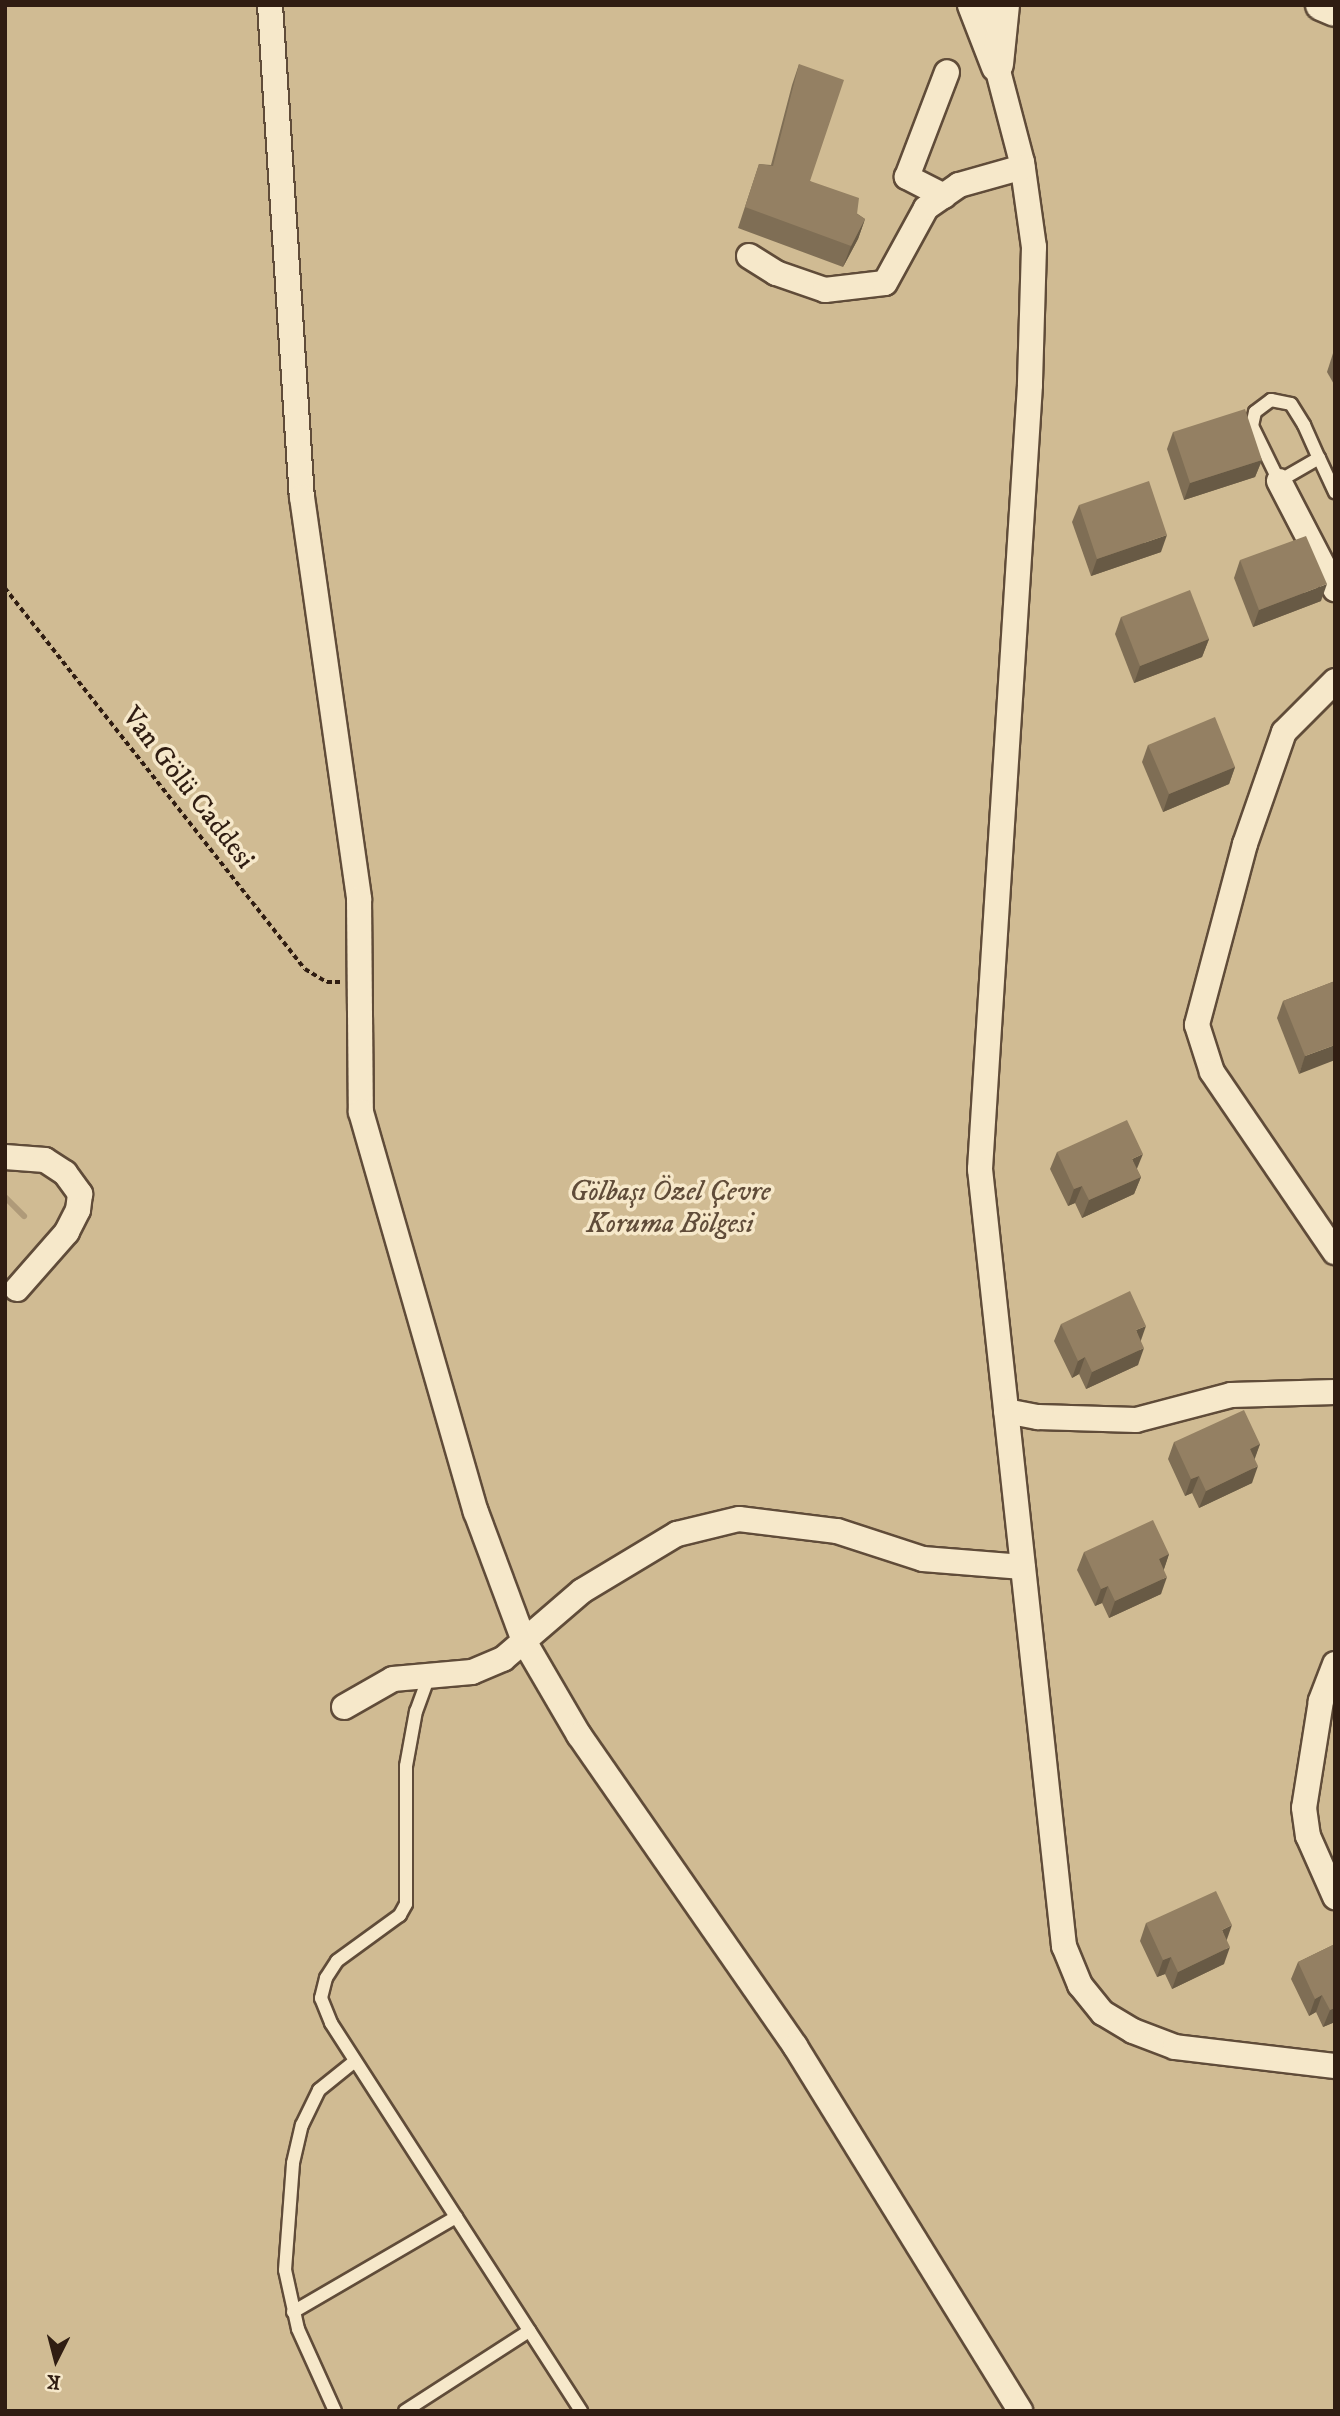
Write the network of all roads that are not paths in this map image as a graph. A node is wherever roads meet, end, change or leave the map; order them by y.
1 (270, 5) edge
2 (973, 5) edge
3 (1004, 5) edge
4 (1321, 5) edge
5 (1335, 10) edge
6 (997, 67) junction
7 (947, 72) dead end
8 (1023, 167) junction
9 (944, 196) junction
10 (749, 256) dead end
11 (1319, 457) junction
12 (1279, 481) junction
13 (1335, 492) edge
14 (1335, 589) edge
15 (1335, 681) edge
16 (5, 1157) edge
17 (1335, 1252) edge
18 (17, 1289) dead end
19 (1335, 1392) edge
20 (1006, 1411) junction
21 (1023, 1567) junction
22 (523, 1641) junction
23 (1335, 1664) edge
24 (429, 1676) junction
25 (344, 1707) dead end
26 (1335, 1897) edge
27 (355, 2061) junction
28 (1335, 2066) edge
29 (456, 2217) junction
30 (293, 2312) junction
31 (529, 2331) junction
32 (335, 2411) edge
33 (405, 2411) edge
34 (580, 2411) edge
35 (1020, 2411) edge

1 - 22 street
2 - 6 street
3 - 6 street
4 - 5 street
6 - 8 street
7 - 9 street
8 - 9 street
8 - 20 street
9 - 10 street
11 - 12 lane
11 - 12 lane
11 - 13 lane
12 - 14 street
15 - 17 street
16 - 18 street
19 - 20 street
20 - 21 street
21 - 22 street
21 - 28 street
22 - 24 street
22 - 35 street
23 - 26 street
24 - 25 street
24 - 27 lane
27 - 29 lane
27 - 30 lane
29 - 30 lane
29 - 31 lane
30 - 32 lane
31 - 33 lane
31 - 34 lane

